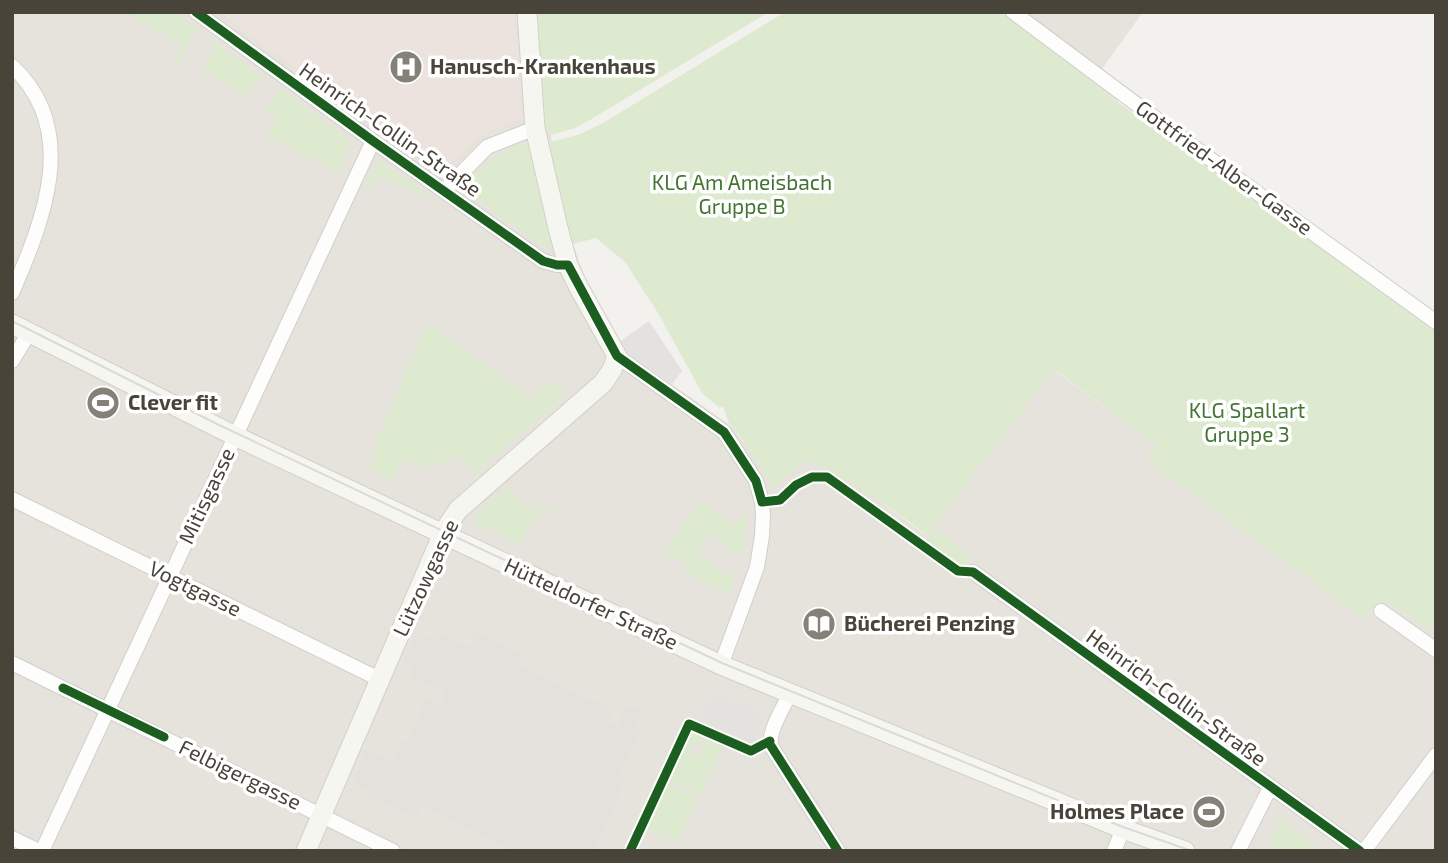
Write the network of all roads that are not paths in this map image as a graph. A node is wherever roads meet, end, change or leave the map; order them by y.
1 (196, 12) edge
2 (527, 12) edge
3 (1013, 12) edge
4 (12, 66) edge
5 (535, 128) junction
6 (373, 141) junction
7 (444, 191) junction
8 (568, 265) junction
9 (12, 293) edge
10 (1436, 322) edge
11 (21, 328) edge
12 (617, 356) junction
13 (12, 360) edge
14 (234, 436) junction
15 (12, 499) edge
16 (442, 533) junction
17 (973, 572) dead end
18 (168, 576) junction
19 (1381, 611) dead end
20 (1436, 650) edge
21 (12, 663) edge
22 (722, 666) junction
23 (379, 679) junction
24 (789, 695) junction
25 (108, 709) junction
26 (1436, 755) edge
27 (1270, 788) junction
28 (321, 814) junction
29 (1123, 829) junction
30 (12, 838) edge
31 (41, 851) edge
32 (306, 851) edge
33 (393, 851) edge
34 (838, 851) edge
35 (1114, 851) edge
36 (1185, 851) edge
37 (1238, 851) edge
38 (1362, 851) edge

1 - 6 street, Heinrich-Collin-Straße
2 - 5 main road
3 - 10 street, Gottfried-Alber-Gasse
4 - 9 street
5 - 7 street, Heinrich-Collin-Straße
5 - 8 main road
6 - 7 street, Heinrich-Collin-Straße
6 - 14 street, Mitisgasse
7 - 8 street, Heinrich-Collin-Straße
8 - 12 main road
11 - 13 street
11 - 14 main road, Hütteldorfer Straße
12 - 16 main road, Lützowgasse
12 - 22 street
14 - 16 main road, Hütteldorfer Straße
14 - 18 street, Mitisgasse
15 - 18 street, Vogtgasse
16 - 22 main road, Hütteldorfer Straße
16 - 23 main road, Lützowgasse
17 - 27 street, Heinrich-Collin-Straße
18 - 23 street, Vogtgasse
18 - 25 street, Mitisgasse
19 - 20 street
21 - 25 street, Felbigergasse
22 - 24 main road, Hütteldorfer Straße
23 - 28 main road, Lützowgasse
24 - 29 main road, Hütteldorfer Straße
24 - 34 street
25 - 28 street, Felbigergasse
25 - 31 street, Mitisgasse
26 - 38 street
27 - 37 street
27 - 38 street, Heinrich-Collin-Straße
28 - 32 main road, Lützowgasse
28 - 33 street, Felbigergasse
29 - 35 street
29 - 36 main road, Hütteldorfer Straße
30 - 31 street

